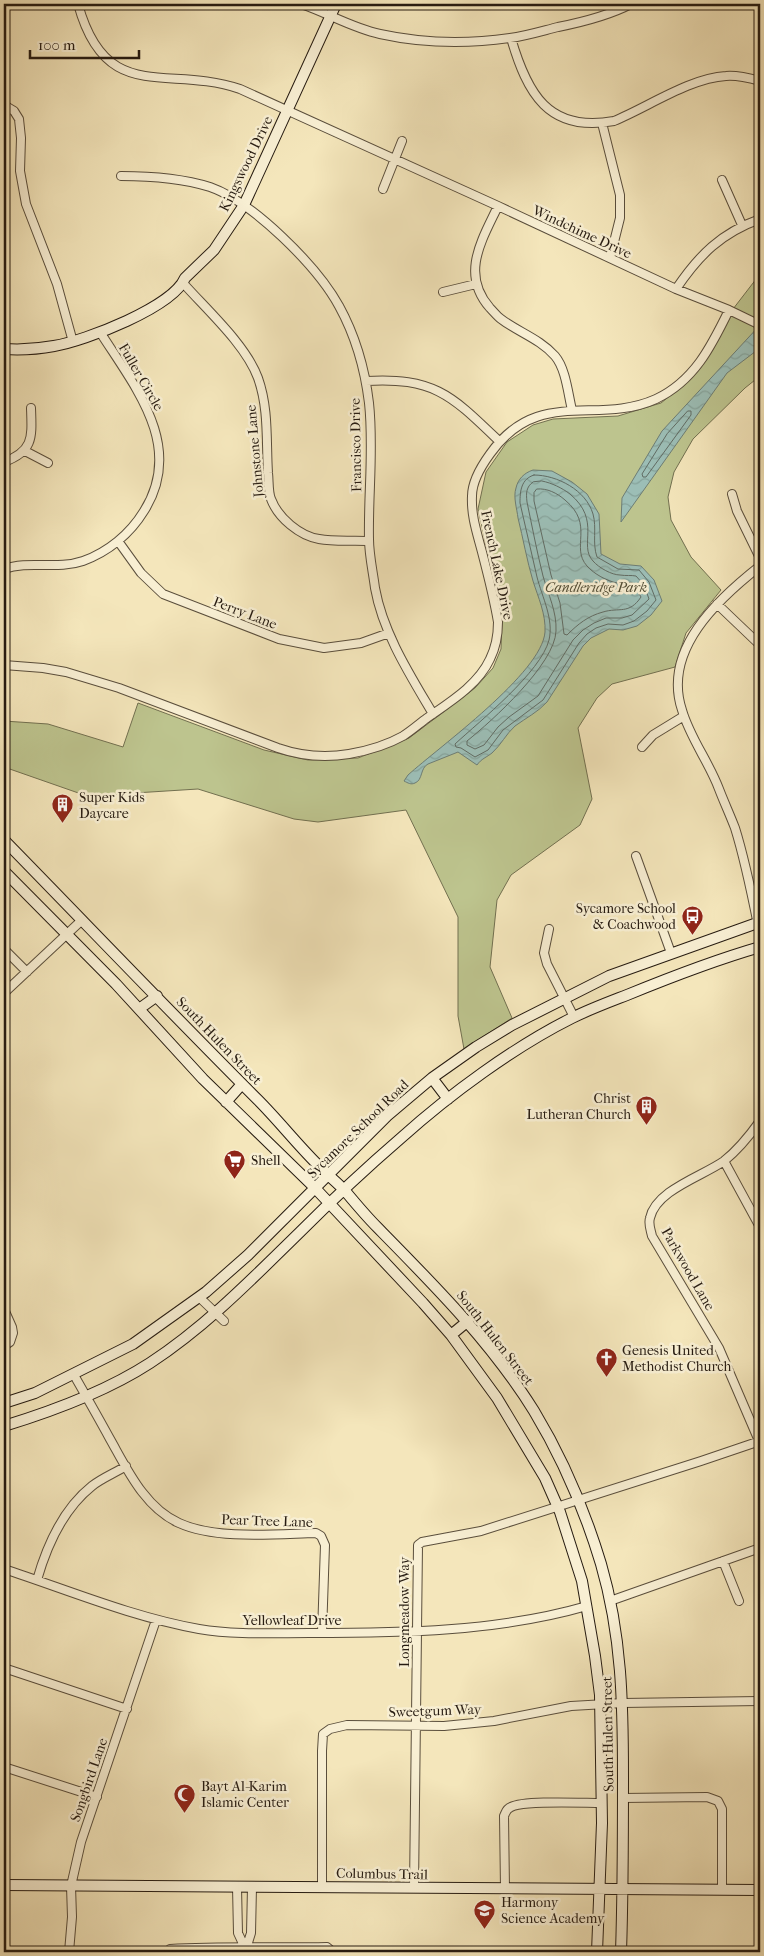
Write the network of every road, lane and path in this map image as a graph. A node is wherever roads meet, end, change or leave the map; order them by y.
1 (4, 4) edge
2 (17, 4) edge
3 (78, 4) edge
4 (301, 4) edge
5 (336, 4) edge
6 (631, 4) edge
7 (330, 16) junction
8 (511, 38) junction
9 (760, 81) edge
10 (4, 105) edge
11 (287, 112) junction
12 (602, 123) junction
13 (402, 141) dead end
14 (394, 160) junction
15 (121, 176) dead end
16 (722, 180) dead end
17 (383, 189) dead end
18 (244, 205) junction
19 (498, 206) junction
20 (760, 219) edge
21 (742, 226) junction
22 (610, 258) junction
23 (183, 283) junction
24 (476, 284) junction
25 (676, 289) junction
26 (443, 292) dead end
27 (729, 310) junction
28 (760, 325) edge
29 (100, 332) junction
30 (73, 342) junction
31 (4, 349) edge
32 (366, 381) junction
33 (31, 408) dead end
34 (572, 410) junction
35 (499, 441) junction
36 (25, 451) junction
37 (4, 462) edge
38 (48, 463) dead end
39 (732, 494) dead end
40 (369, 540) junction
41 (118, 541) junction
42 (760, 558) edge
43 (760, 566) edge
44 (4, 569) edge
45 (717, 604) junction
46 (389, 633) junction
47 (760, 645) edge
48 (4, 666) edge
49 (433, 714) junction
50 (684, 716) junction
51 (642, 747) dead end
52 (4, 840) edge
53 (636, 856) dead end
54 (4, 871) edge
55 (82, 920) junction
56 (759, 922) edge
57 (549, 929) dead end
58 (66, 934) junction
59 (760, 936) edge
60 (760, 947) edge
61 (4, 949) edge
62 (671, 953) junction
63 (27, 972) junction
64 (4, 993) edge
65 (157, 996) junction
66 (564, 998) junction
67 (139, 1009) junction
68 (574, 1017) junction
69 (432, 1078) junction
70 (242, 1084) junction
71 (448, 1099) junction
72 (226, 1102) junction
73 (760, 1121) edge
74 (724, 1161) junction
75 (329, 1176) junction
76 (315, 1188) junction
77 (344, 1190) junction
78 (329, 1203) junction
79 (760, 1227) edge
80 (199, 1298) junction
81 (4, 1309) edge
82 (215, 1313) junction
83 (224, 1321) dead end
84 (468, 1321) junction
85 (451, 1335) junction
86 (4, 1346) edge
87 (74, 1375) junction
88 (86, 1396) junction
89 (4, 1403) edge
90 (4, 1426) edge
91 (760, 1441) edge
92 (126, 1466) junction
93 (579, 1501) junction
94 (558, 1506) junction
95 (760, 1548) edge
96 (723, 1561) junction
97 (4, 1569) edge
98 (37, 1580) junction
99 (739, 1600) dead end
100 (610, 1601) junction
101 (586, 1606) junction
102 (156, 1620) junction
103 (416, 1631) junction
104 (322, 1633) junction
105 (4, 1668) edge
106 (760, 1701) edge
107 (623, 1702) junction
108 (600, 1704) junction
109 (127, 1709) junction
110 (415, 1726) junction
111 (4, 1767) edge
112 (97, 1797) junction
113 (623, 1798) junction
114 (601, 1803) junction
115 (4, 1885) edge
116 (71, 1886) junction
117 (237, 1887) junction
118 (252, 1887) junction
119 (322, 1887) junction
120 (414, 1888) junction
121 (505, 1889) junction
122 (600, 1889) junction
123 (623, 1889) junction
124 (722, 1890) junction
125 (760, 1890) edge
126 (170, 1949) dead end
127 (245, 1950) edge
128 (69, 1952) edge
129 (333, 1952) edge
130 (597, 1952) edge
131 (622, 1952) edge

1 - 2 street
3 - 11 street, Windchime Drive
4 - 7 street
5 - 7 main road, Kingswood Drive
6 - 8 street
7 - 8 street
7 - 11 main road, Kingswood Drive
8 - 12 street
9 - 12 street
10 - 30 street
11 - 14 street, Windchime Drive
11 - 18 main road, Kingswood Drive
12 - 22 street
13 - 14 street
14 - 17 street
14 - 19 street, Windchime Drive
15 - 18 street, Francisco Drive
16 - 21 street
18 - 23 main road, Kingswood Drive
18 - 32 street, Francisco Drive
19 - 22 street, Windchime Drive
19 - 24 street
20 - 21 street
21 - 25 street
22 - 25 street, Windchime Drive
23 - 29 main road, Kingswood Drive
23 - 40 street, Johnstone Lane
24 - 26 street
24 - 34 street
25 - 27 street, Windchime Drive
27 - 28 street, Windchime Drive
27 - 34 street, French Lake Drive
29 - 30 main road, Kingswood Drive
29 - 41 street, Fuller Circle
30 - 31 main road, Kingswood Drive
32 - 35 street
32 - 40 street, Francisco Drive
33 - 36 street
34 - 35 street, French Lake Drive
35 - 49 street, French Lake Drive
36 - 37 street
36 - 38 street
39 - 42 street
40 - 46 street, Francisco Drive
41 - 44 street, Fuller Circle
41 - 46 street, Perry Lane
43 - 45 street
45 - 47 street
45 - 50 street
46 - 49 street, Francisco Drive
48 - 49 street, French Lake Drive
50 - 51 street
50 - 56 street
52 - 55 main road, South Hulen Street
53 - 62 street
54 - 58 main road, South Hulen Street
55 - 58 street
55 - 65 main road, South Hulen Street
56 - 59 street
56 - 62 main road, Sycamore School Road
57 - 66 street
58 - 63 street
58 - 67 main road, South Hulen Street
60 - 68 main road
61 - 63 street
62 - 66 main road, Sycamore School Road
63 - 64 street
65 - 67 main road
65 - 70 main road, South Hulen Street
66 - 68 street
66 - 69 main road, Sycamore School Road
67 - 72 main road, South Hulen Street
68 - 71 main road
69 - 71 main road
69 - 75 main road, Sycamore School Road
70 - 72 main road
70 - 75 main road, South Hulen Street
71 - 77 main road
72 - 76 main road, South Hulen Street
73 - 74 street, Parkwood Lane
74 - 79 street
74 - 91 street, Parkwood Lane
75 - 76 main road, Sycamore School Road
75 - 77 main road, South Hulen Street
76 - 78 main road, South Hulen Street
76 - 80 main road, Sycamore School Road
77 - 78 main road
77 - 84 main road, South Hulen Street
78 - 82 main road
78 - 85 main road, South Hulen Street
80 - 82 street
80 - 87 main road, Sycamore School Road
81 - 86 street
82 - 83 street
82 - 88 main road
84 - 85 main road
84 - 93 main road, South Hulen Street
85 - 94 main road, South Hulen Street
87 - 88 street, Pear Tree Lane
87 - 89 main road, Sycamore School Road
88 - 90 main road
88 - 92 street, Pear Tree Lane
91 - 93 street, Longmeadow Way
92 - 98 street
92 - 104 street, Pear Tree Lane
93 - 94 street, Longmeadow Way
93 - 100 main road, South Hulen Street
94 - 101 main road, South Hulen Street
94 - 103 street, Longmeadow Way
95 - 96 street
96 - 99 street
96 - 100 street
97 - 98 street, Yellowleaf Drive
98 - 102 street, Yellowleaf Drive
100 - 107 main road, South Hulen Street
101 - 103 street, Yellowleaf Drive
101 - 108 main road, South Hulen Street
102 - 104 street, Yellowleaf Drive
102 - 109 street, Songbird Lane
103 - 104 street, Yellowleaf Drive
103 - 110 street, Longmeadow Way
105 - 109 street
106 - 107 street, Sweetgum Way
107 - 108 street, Sweetgum Way
107 - 113 main road, South Hulen Street
108 - 110 street, Sweetgum Way
108 - 114 main road, South Hulen Street
109 - 112 street, Songbird Lane
110 - 119 street, Sweetgum Way
110 - 120 street, Longmeadow Way
111 - 112 street
112 - 116 street, Songbird Lane
113 - 123 main road, South Hulen Street
113 - 124 street
114 - 121 street
114 - 122 main road, South Hulen Street
115 - 116 main road, Columbus Trail
116 - 117 main road, Columbus Trail
116 - 128 street, Songbird Lane
117 - 118 main road, Columbus Trail
117 - 127 street
118 - 119 main road, Columbus Trail
118 - 127 street
119 - 120 main road, Columbus Trail
120 - 121 main road, Columbus Trail
121 - 122 main road, Columbus Trail
122 - 123 main road, Columbus Trail
122 - 130 main road, South Hulen Street
123 - 124 main road, Columbus Trail
123 - 131 main road, South Hulen Street
124 - 125 main road, Columbus Trail
126 - 127 street
127 - 129 street

